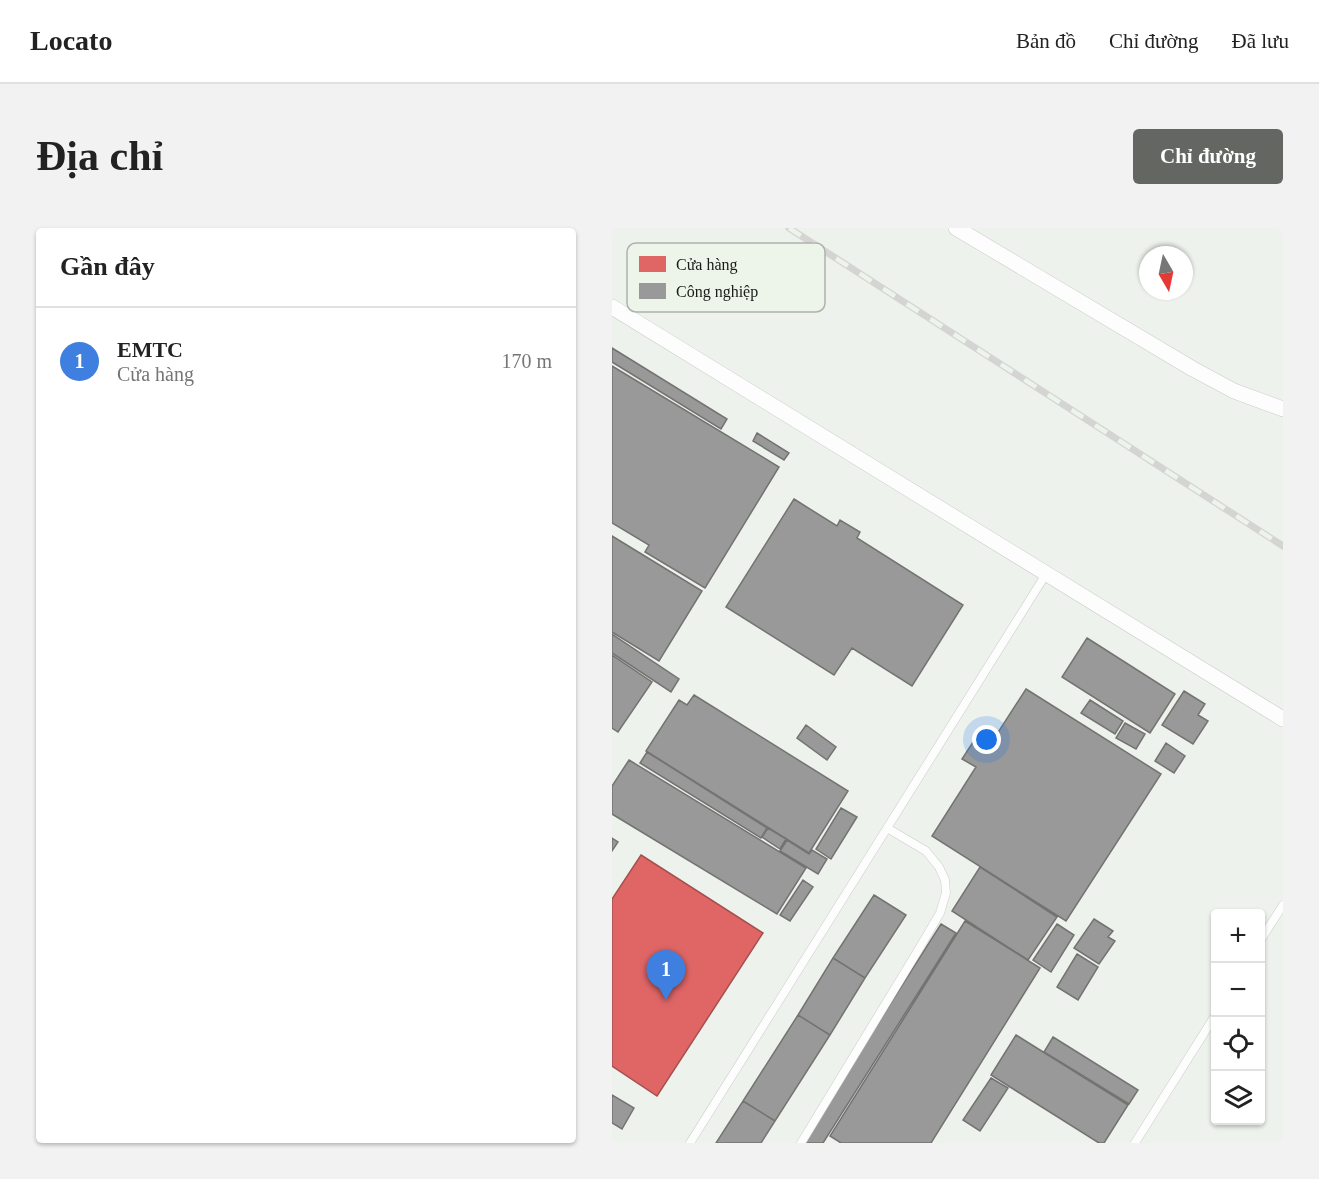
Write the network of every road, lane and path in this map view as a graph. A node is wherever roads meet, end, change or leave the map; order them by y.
1 (956, 228) edge
2 (612, 307) edge
3 (1283, 409) edge
4 (1046, 574) junction
5 (1283, 719) edge
6 (887, 828) junction
7 (1283, 905) edge
8 (1265, 933) edge
9 (1213, 1017) edge
10 (690, 1143) edge
11 (801, 1143) edge
12 (1135, 1143) edge

1 - 3 street
2 - 4 street
4 - 5 street
4 - 6 lane
6 - 10 lane
6 - 11 lane
7 - 8 lane
9 - 12 lane

